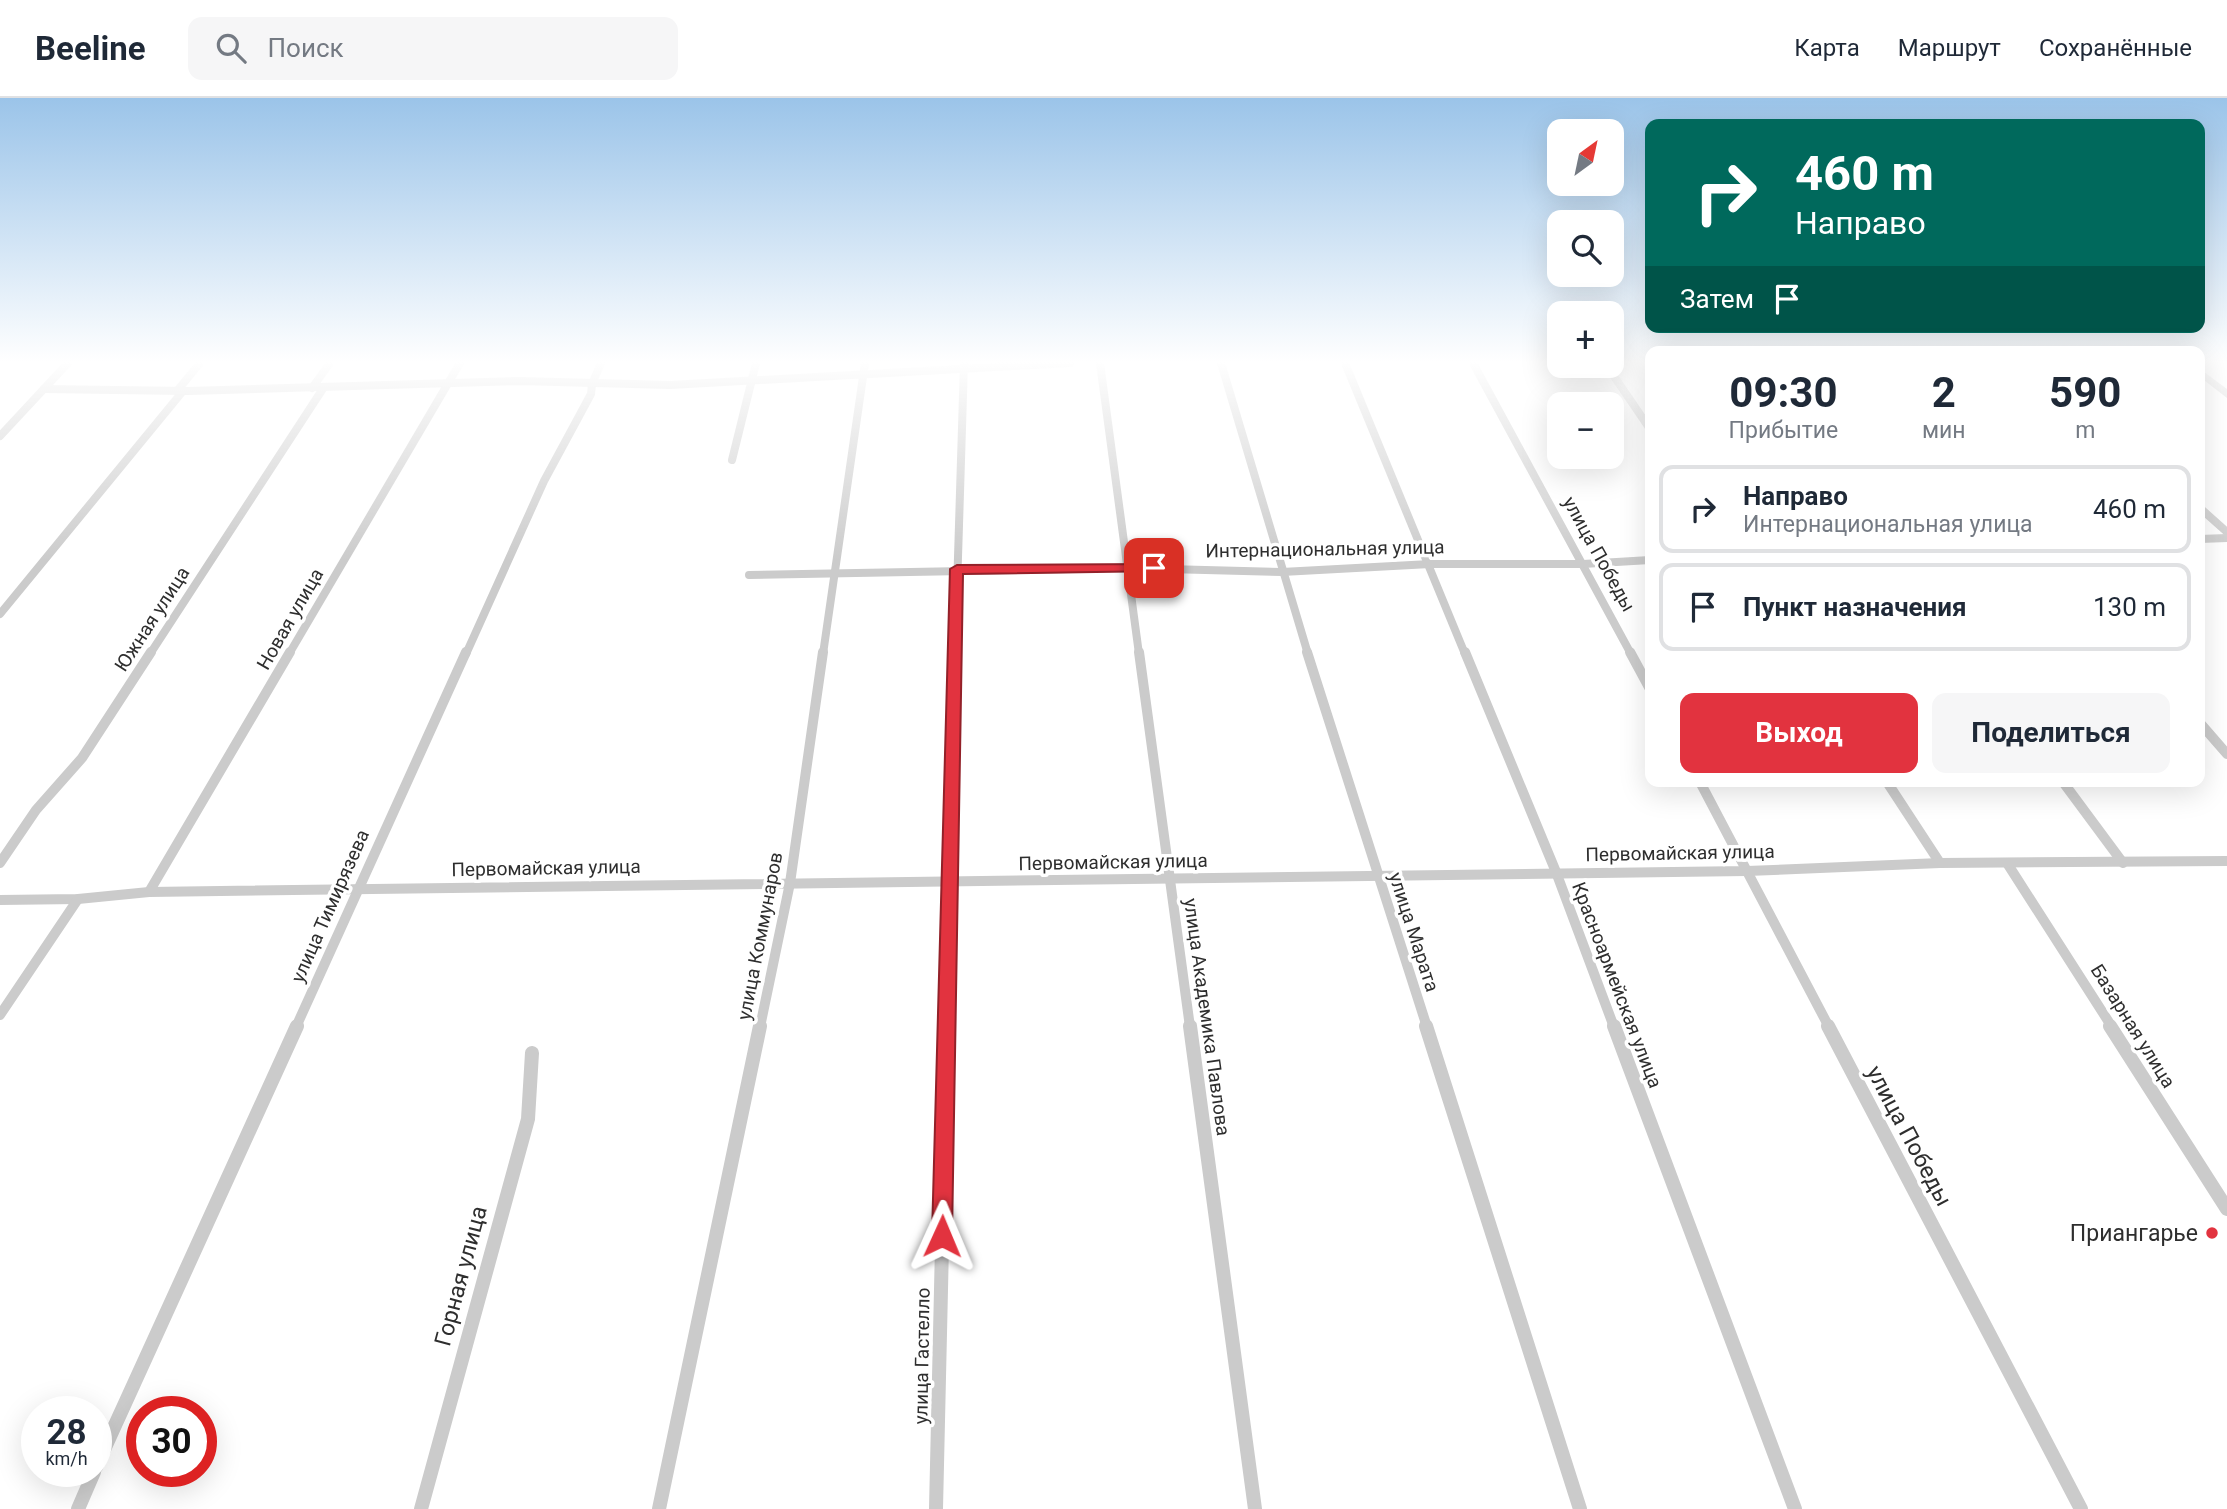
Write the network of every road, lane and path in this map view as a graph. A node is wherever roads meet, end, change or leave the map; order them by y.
1 (149, 429) edge
2 (297, 429) edge
3 (421, 429) edge
4 (572, 429) edge
5 (740, 429) edge
6 (855, 429) edge
7 (962, 429) edge
8 (1109, 429) edge
9 (1240, 429) edge
10 (1373, 429) edge
11 (1509, 429) edge
12 (732, 460) dead end
13 (2205, 512) edge
14 (2227, 532) edge
15 (2227, 538) edge
16 (2205, 539) edge
17 (1645, 560) edge
18 (1430, 564) junction
19 (1583, 564) junction
20 (1129, 568) junction
21 (957, 569) junction
22 (1282, 572) junction
23 (835, 573) junction
24 (749, 575) dead end
25 (0, 614) edge
26 (1645, 680) edge
27 (2205, 729) edge
28 (2227, 754) edge
29 (1703, 787) edge
30 (1890, 787) edge
31 (2067, 787) edge
32 (2227, 862) edge
33 (0, 863) edge
34 (1940, 863) junction
35 (2007, 863) junction
36 (2123, 863) junction
37 (1747, 871) junction
38 (1556, 872) junction
39 (1377, 875) junction
40 (1171, 878) junction
41 (950, 882) junction
42 (790, 883) junction
43 (358, 891) junction
44 (149, 892) junction
45 (78, 899) junction
46 (0, 900) edge
47 (0, 1015) edge
48 (532, 1053) dead end
49 (2227, 1209) edge
50 (112, 1432) edge
51 (88, 1487) edge
52 (78, 1509) edge
53 (421, 1509) edge
54 (659, 1509) edge
55 (936, 1509) edge
56 (1255, 1509) edge
57 (1580, 1509) edge
58 (1795, 1509) edge
59 (2081, 1509) edge

1 - 25 street
2 - 33 street, Южная улица
3 - 44 street, Новая улица
4 - 43 street, улица Тимирязева
5 - 12 street
6 - 23 street, улица Коммунаров
7 - 21 street, улица Гастелло
8 - 20 street, улица Академика Павлова
9 - 22 street, улица Марата
10 - 18 street, Красноармейская улица
11 - 19 street, улица Победы
13 - 14 street
15 - 16 street
17 - 19 street, Интернациональная улица
18 - 19 street, Интернациональная улица
18 - 22 street, Интернациональная улица
18 - 38 street, Красноармейская улица
19 - 26 street, улица Победы
20 - 21 street, Интернациональная улица
20 - 22 street, Интернациональная улица
20 - 40 street, улица Академика Павлова
21 - 23 street, Интернациональная улица
21 - 41 street, улица Гастелло
22 - 39 street, улица Марата
23 - 24 street, Интернациональная улица
23 - 42 street, улица Коммунаров
27 - 28 street
29 - 37 street, улица Победы
30 - 34 street
31 - 36 street
32 - 36 street, Первомайская улица
34 - 35 street, Первомайская улица
34 - 37 street, Первомайская улица
35 - 36 street, Первомайская улица
35 - 49 street, Базарная улица
37 - 38 street, Первомайская улица
37 - 59 street, улица Победы
38 - 39 street, Первомайская улица
38 - 58 street, Красноармейская улица
39 - 40 street, Первомайская улица
39 - 57 street, улица Марата
40 - 41 street, Первомайская улица
40 - 56 street, улица Академика Павлова
41 - 42 street, Первомайская улица
41 - 55 street, улица Гастелло
42 - 43 street, Первомайская улица
42 - 54 street, улица Коммунаров
43 - 44 street, Первомайская улица
43 - 50 street, улица Тимирязева
44 - 45 street, Первомайская улица
45 - 46 street, Первомайская улица
45 - 47 street
48 - 53 street, Горная улица
51 - 52 street

